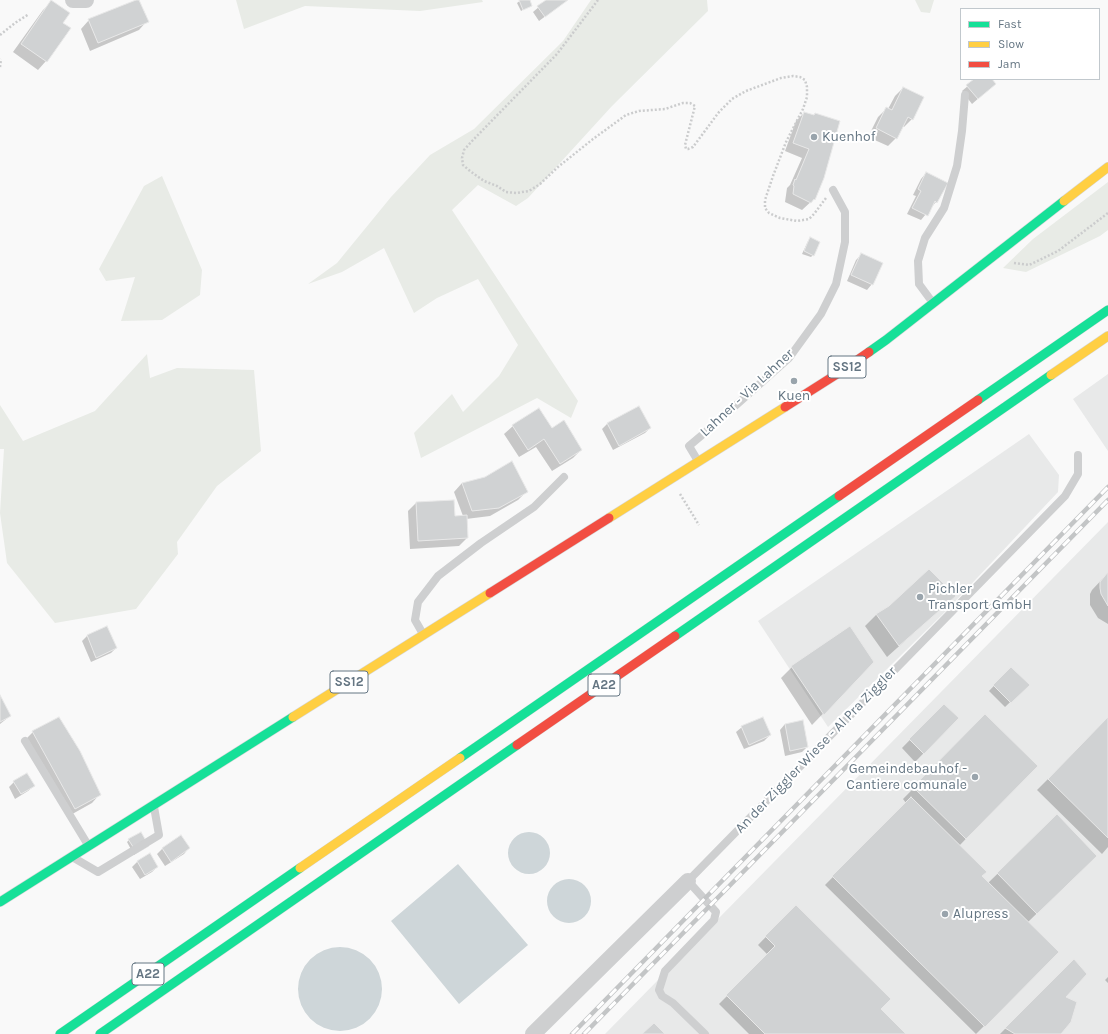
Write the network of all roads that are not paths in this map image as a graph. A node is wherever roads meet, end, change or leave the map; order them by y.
1 (73, 0) edge
2 (86, 0) edge
3 (965, 95) dead end
4 (1108, 166) edge
5 (833, 190) road end
6 (933, 303) junction
7 (1108, 310) edge
8 (1108, 336) edge
9 (1078, 455) dead end
10 (699, 462) junction
11 (564, 477) dead end
12 (423, 635) junction
13 (25, 741) dead end
14 (154, 805) junction
15 (88, 846) junction
16 (71, 856) junction
17 (688, 881) junction
18 (0, 902) edge
19 (60, 1034) edge
20 (100, 1034) edge
21 (533, 1034) edge
22 (704, 1034) edge

1 - 2 street
3 - 6 lane
4 - 6 main road, SS12
5 - 10 lane, Lahner - Via Lahner
6 - 10 main road, SS12
7 - 19 main road, A22
8 - 20 main road, A22
9 - 17 lane, An der Ziggler Wiese - Al Pra Ziggler
10 - 12 main road, SS12
11 - 12 lane
12 - 14 main road, SS12
13 - 15 lane
14 - 15 main road, SS12
14 - 16 lane
15 - 16 main road, SS12
16 - 18 main road, SS12
17 - 21 street, An der Ziggler Wiese - Al Pra Ziggler
17 - 22 lane

